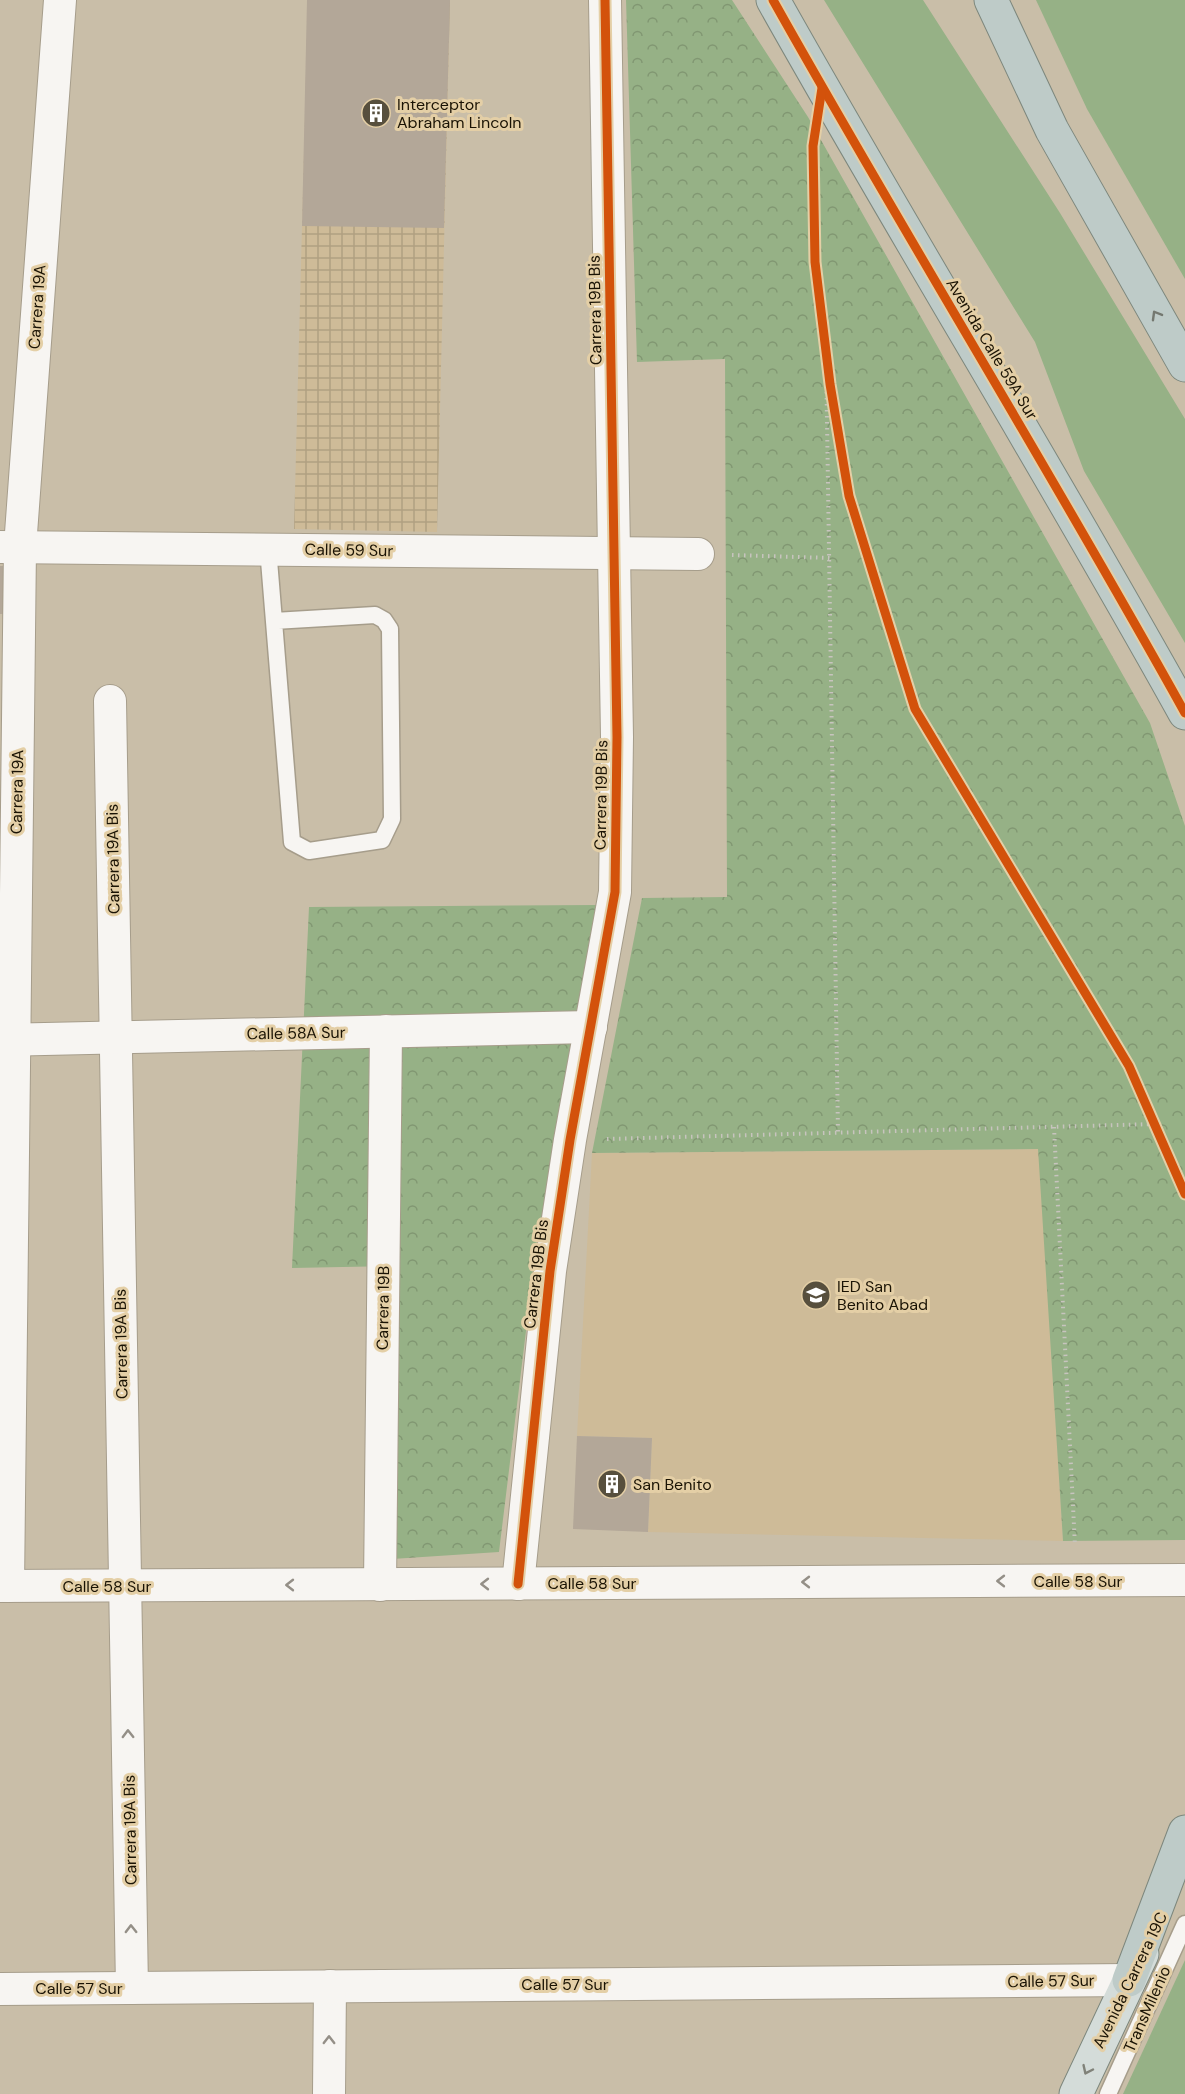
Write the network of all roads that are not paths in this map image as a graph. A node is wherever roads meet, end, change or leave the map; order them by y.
1 (60, 0) edge
2 (605, 0) edge
3 (773, 0) edge
4 (788, 0) edge
5 (975, 0) edge
6 (991, 0) edge
7 (822, 88) junction
8 (1053, 130) junction
9 (1185, 365) edge
10 (10, 547) edge
11 (268, 548) junction
12 (614, 554) junction
13 (698, 554) road end
14 (274, 621) junction
15 (110, 701) dead end
16 (1185, 713) edge
17 (591, 1027) junction
18 (386, 1031) junction
19 (116, 1037) junction
20 (7, 1040) edge
21 (1185, 1580) edge
22 (518, 1584) junction
23 (380, 1585) junction
24 (4, 1586) edge
25 (126, 1586) junction
26 (1185, 1832) edge
27 (1185, 1866) edge
28 (1185, 1924) edge
29 (1129, 1980) junction
30 (330, 1986) junction
31 (132, 1988) junction
32 (0, 1989) edge
33 (329, 2094) edge
34 (1076, 2094) edge
35 (1108, 2094) edge

1 - 10 street, Carrera 19A
2 - 12 street, Carrera 19B Bis
3 - 7 highway, Avenida Calle 59A Sur
4 - 7 highway
5 - 8 highway
6 - 8 highway
7 - 16 highway, Avenida Calle 59A Sur
9 -> 8 highway
10 - 11 street, Calle 59 Sur
10 - 20 street, Carrera 19A
11 - 12 street, Calle 59 Sur
11 - 14 lane
12 - 13 street, Calle 59 Sur
12 - 17 street, Carrera 19B Bis
14 - 14 lane
15 - 19 street, Carrera 19A Bis
17 - 18 street, Calle 58A Sur
17 - 22 street, Carrera 19B Bis
18 - 19 street, Calle 58A Sur
18 - 23 street, Carrera 19B
19 - 20 street, Calle 58A Sur
19 - 25 street, Carrera 19A Bis
20 - 24 street, Carrera 19A
21 -> 22 street, Calle 58 Sur
22 -> 23 street, Calle 58 Sur
23 -> 25 street, Calle 58 Sur
24 - 25 street, Calle 58 Sur
31 -> 25 street, Carrera 19A Bis
26 - 29 highway
27 - 29 main road, Avenida Carrera 19C
28 - 35 lane, TransMilenio
29 - 30 street, Calle 57 Sur
29 -> 34 main road, Avenida Carrera 19C
30 - 31 street, Calle 57 Sur
33 -> 30 street
31 - 32 street, Calle 57 Sur

